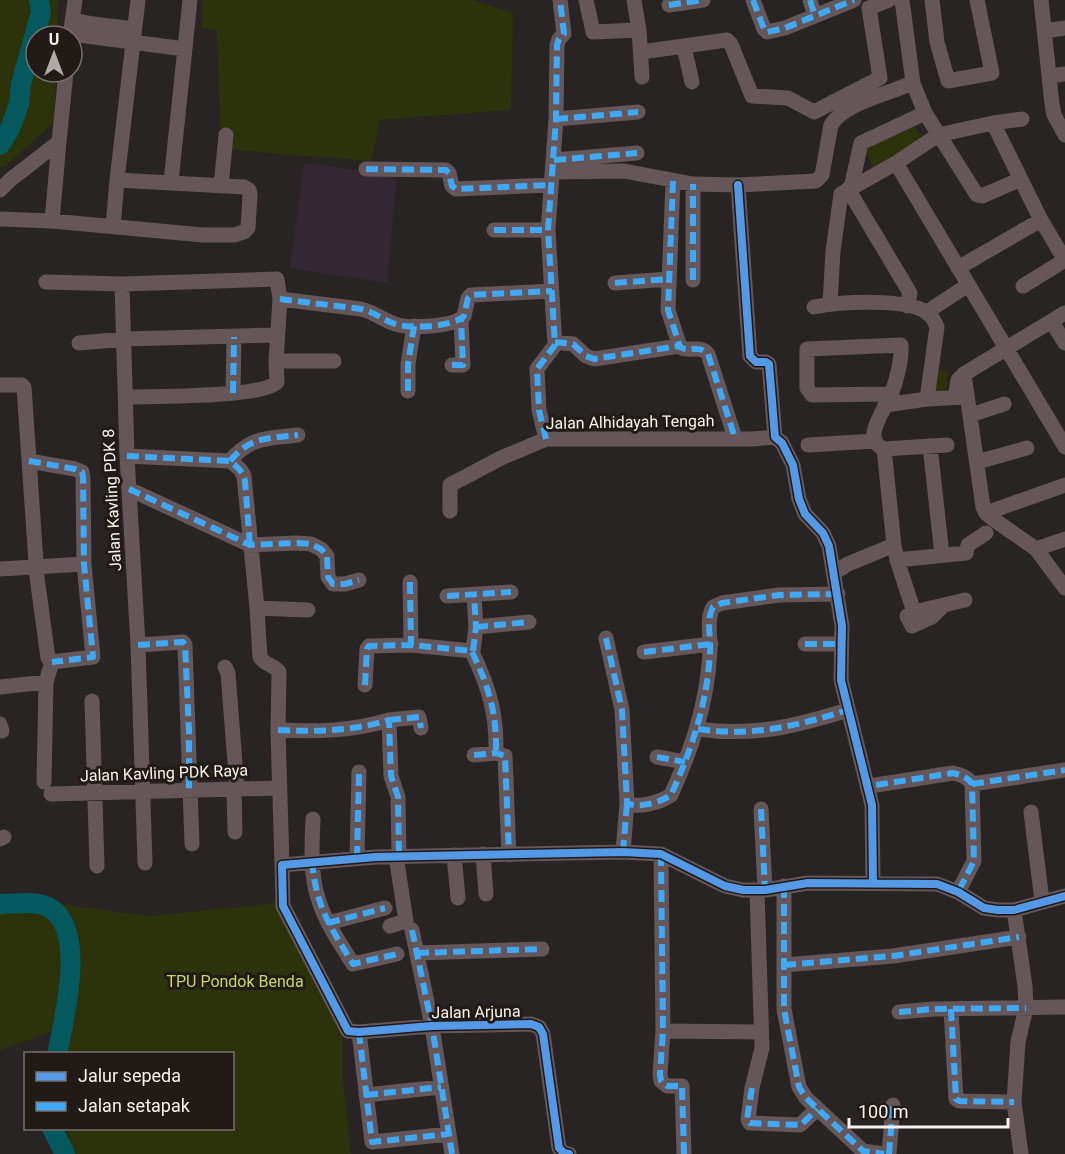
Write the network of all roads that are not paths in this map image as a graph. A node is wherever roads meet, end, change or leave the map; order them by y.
1 (75, 0) edge
2 (138, 0) edge
3 (190, 0) edge
4 (560, 0) edge
5 (586, 0) edge
6 (634, 0) edge
7 (703, 0) edge
8 (753, 0) edge
9 (810, 0) edge
10 (889, 0) edge
11 (902, 0) edge
12 (932, 0) edge
13 (977, 0) edge
14 (1041, 0) edge
15 (844, 2) edge
16 (669, 5) dead end
17 (815, 16) junction
18 (72, 24) edge
19 (1065, 28) edge
20 (639, 30) junction
21 (84, 31) edge
22 (1045, 31) junction
23 (133, 35) junction
24 (684, 47) junction
25 (185, 49) junction
26 (641, 52) junction
27 (1058, 75) edge
28 (642, 77) dead end
29 (692, 82) dead end
30 (913, 83) junction
31 (65, 84) edge
32 (638, 112) dead end
33 (925, 113) junction
34 (556, 119) junction
35 (1022, 119) dead end
36 (993, 123) junction
37 (1063, 130) edge
38 (226, 135) dead end
39 (938, 135) junction
40 (59, 142) junction
41 (637, 153) dead end
42 (896, 163) junction
43 (366, 169) dead end
44 (552, 172) junction
45 (1021, 179) junction
46 (117, 180) junction
47 (673, 181) junction
48 (171, 182) junction
49 (3, 183) edge
50 (693, 184) junction
51 (738, 185) junction
52 (221, 186) junction
53 (850, 189) junction
54 (0, 219) edge
55 (52, 220) junction
56 (1041, 220) junction
57 (114, 227) junction
58 (494, 230) dead end
59 (548, 230) junction
60 (1065, 260) edge
61 (958, 268) junction
62 (668, 279) junction
63 (693, 280) dead end
64 (46, 282) dead end
65 (615, 283) dead end
66 (122, 284) junction
67 (968, 285) junction
68 (1023, 286) dead end
69 (552, 291) junction
70 (280, 299) junction
71 (830, 304) junction
72 (907, 306) junction
73 (814, 307) dead end
74 (927, 312) junction
75 (1058, 318) edge
76 (461, 320) junction
77 (414, 326) junction
78 (276, 335) junction
79 (234, 337) junction
80 (125, 339) junction
81 (555, 342) junction
82 (79, 343) dead end
83 (1065, 343) edge
84 (679, 346) junction
85 (1008, 349) junction
86 (276, 361) junction
87 (334, 361) dead end
88 (452, 365) dead end
89 (0, 385) edge
90 (408, 391) dead end
91 (233, 393) junction
92 (126, 397) junction
93 (962, 397) junction
94 (888, 399) junction
95 (927, 399) junction
96 (1004, 404) dead end
97 (971, 415) junction
98 (298, 435) dead end
99 (775, 436) junction
100 (735, 438) junction
101 (546, 440) junction
102 (808, 445) dead end
103 (879, 445) junction
104 (946, 445) dead end
105 (930, 446) junction
106 (1065, 447) edge
107 (1027, 448) dead end
108 (127, 456) junction
109 (29, 460) junction
110 (230, 461) junction
111 (977, 462) junction
112 (1065, 485) edge
113 (129, 489) junction
114 (450, 511) dead end
115 (986, 513) junction
116 (986, 533) dead end
117 (1065, 540) edge
118 (250, 545) junction
119 (1036, 549) junction
120 (896, 552) junction
121 (942, 555) junction
122 (84, 564) junction
123 (36, 568) junction
124 (0, 569) edge
125 (835, 572) junction
126 (359, 580) dead end
127 (410, 582) dead end
128 (1065, 588) edge
129 (511, 592) dead end
130 (838, 594) junction
131 (474, 595) junction
132 (447, 596) dead end
133 (965, 600) dead end
134 (257, 608) junction
135 (308, 610) dead end
136 (530, 622) dead end
137 (476, 627) junction
138 (606, 638) dead end
139 (711, 644) junction
140 (805, 644) dead end
141 (841, 644) junction
142 (138, 645) junction
143 (411, 645) junction
144 (472, 652) junction
145 (644, 652) dead end
146 (52, 662) junction
147 (225, 667) dead end
148 (46, 682) junction
149 (365, 685) dead end
150 (0, 687) edge
151 (92, 701) dead end
152 (848, 710) junction
153 (389, 720) junction
154 (421, 728) dead end
155 (698, 729) junction
156 (278, 730) junction
157 (496, 753) junction
158 (474, 755) dead end
159 (657, 757) dead end
160 (685, 762) junction
161 (1065, 770) edge
162 (359, 772) dead end
163 (972, 784) junction
164 (876, 785) dead end
165 (279, 788) junction
166 (236, 789) junction
167 (189, 790) junction
168 (142, 791) junction
169 (95, 793) junction
170 (627, 803) junction
171 (761, 809) dead end
172 (1031, 812) dead end
173 (313, 819) dead end
174 (235, 832) dead end
175 (192, 844) dead end
176 (623, 852) junction
177 (483, 854) junction
178 (661, 854) junction
179 (454, 855) junction
180 (509, 855) junction
181 (397, 857) junction
182 (357, 858) junction
183 (312, 861) junction
184 (145, 863) dead end
185 (282, 865) junction
186 (97, 866) dead end
187 (873, 882) junction
188 (784, 886) junction
189 (761, 890) junction
190 (958, 892) junction
191 (486, 894) dead end
192 (1065, 896) edge
193 (458, 898) dead end
194 (1042, 901) junction
195 (385, 908) dead end
196 (1014, 910) junction
197 (328, 923) junction
198 (390, 926) dead end
199 (412, 930) dead end
200 (1019, 937) junction
201 (542, 949) dead end
202 (417, 952) junction
203 (397, 954) dead end
204 (784, 965) junction
205 (1065, 1007) edge
206 (1026, 1008) junction
207 (951, 1009) junction
208 (899, 1012) dead end
209 (432, 1026) junction
210 (663, 1031) junction
211 (354, 1032) junction
212 (761, 1032) junction
213 (441, 1087) junction
214 (366, 1095) junction
215 (1014, 1102) junction
216 (893, 1105) dead end
217 (817, 1109) junction
218 (449, 1134) junction
219 (863, 1152) edge
220 (452, 1154) edge
221 (563, 1154) edge
222 (684, 1154) edge
223 (887, 1154) edge
224 (1021, 1154) edge

1 - 18 street
2 - 23 street
3 - 25 street
4 - 34 street
5 - 20 street
6 - 20 street
7 - 16 street
8 - 17 street
9 - 17 street
10 - 24 street
11 - 30 street
12 - 13 street
14 - 22 street
15 - 17 street
19 - 22 street
20 - 26 street
21 - 23 street
22 - 27 street
23 - 25 street
23 - 46 street
24 - 26 street
24 - 29 street
25 - 48 street
26 - 28 street
27 - 37 street
30 - 33 street
30 - 51 street
31 - 40 street
32 - 34 street
33 - 39 street
33 - 53 street
34 - 44 street
35 - 36 street
36 - 39 street
36 - 45 street
38 - 52 street
39 - 42 street
39 - 45 street
40 - 49 street
40 - 55 street
41 - 44 street
42 - 53 street
42 - 61 street
43 - 44 street
44 - 47 street
44 - 59 street
45 - 56 street
46 - 48 street
46 - 57 street
47 - 50 street
47 - 62 street
48 - 52 street
50 - 51 street
50 - 63 street
51 - 99 street
52 - 57 street
53 - 71 street
53 - 72 street
54 - 55 street
55 - 57 street
56 - 60 street
56 - 61 street
58 - 59 street
59 - 69 street
60 - 68 street
61 - 67 street
62 - 65 street
62 - 84 street
64 - 66 street
66 - 70 street
66 - 80 street, Jalan Kavling PDK 8
67 - 74 street
67 - 85 street
69 - 76 street
69 - 81 street
70 - 77 street
70 - 78 street
71 - 72 street
71 - 73 street
72 - 74 street
74 - 95 street
75 - 83 street
75 - 85 street
76 - 77 street
76 - 88 street
77 - 90 street
78 - 79 street
78 - 86 street
79 - 80 street
79 - 91 street
80 - 82 street
80 - 92 street, Jalan Kavling PDK 8
81 - 84 street
81 - 101 street
84 - 100 street
85 - 93 street
85 - 106 street
86 - 87 street
86 - 91 street
89 - 109 street
91 - 92 street
92 - 108 street, Jalan Kavling PDK 8
93 - 95 street
93 - 97 street
94 - 94 street
94 - 95 street
94 - 103 street
96 - 97 street
97 - 111 street
98 - 110 street
99 - 100 street, Jalan Alhidayah Tengah
99 - 125 street
100 - 101 street, Jalan Alhidayah Tengah
101 - 114 street, Jalan Alhidayah Tengah
102 - 103 street
103 - 105 street
103 - 120 street
104 - 105 street
105 - 121 street
107 - 111 street
108 - 110 street
108 - 113 street, Jalan Kavling PDK 8
109 - 122 street
109 - 123 street
110 - 118 street
111 - 115 street
112 - 115 street
113 - 118 street
113 - 142 street, Jalan Kavling PDK 8
115 - 119 street
116 - 121 street
117 - 119 street
118 - 126 street
118 - 134 street
119 - 128 street
120 - 121 street
120 - 125 street
120 - 133 street
122 - 123 street
122 - 146 street
123 - 124 street
123 - 146 street
125 - 130 street
127 - 143 street
129 - 131 street
130 - 139 street
130 - 141 street
131 - 132 street
131 - 137 street
134 - 135 street
134 - 156 street
136 - 137 street
137 - 144 street
138 - 170 street
139 - 145 street
139 - 155 street
140 - 141 street
141 - 152 street
142 - 167 street
142 - 168 street, Jalan Kavling PDK 8
143 - 144 street
143 - 149 street
144 - 157 street
146 - 148 street
147 - 166 street
148 - 150 street
148 - 169 street, Jalan Kavling PDK Raya
151 - 169 street
152 - 155 street
152 - 187 street
153 - 154 street
153 - 156 street
153 - 181 street
155 - 160 street
156 - 165 street
157 - 158 street
157 - 180 street
159 - 160 street
160 - 170 street
161 - 163 street
162 - 182 street
163 - 164 street
163 - 190 street
165 - 166 street, Jalan Kavling PDK Raya
165 - 185 street
166 - 167 street, Jalan Kavling PDK Raya
166 - 174 street
167 - 168 street, Jalan Kavling PDK Raya
167 - 175 street
168 - 169 street, Jalan Kavling PDK Raya
168 - 184 street, Jalan Kavling PDK 8
169 - 186 street
170 - 176 street
171 - 189 street
172 - 194 street
173 - 183 street
176 - 178 street
176 - 180 street
177 - 179 street
177 - 180 street
177 - 191 street
178 - 189 street
178 - 210 street
179 - 181 street
179 - 193 street
181 - 182 street
181 - 198 street
182 - 183 street
183 - 185 street
183 - 197 street
185 - 211 street
187 - 188 street
187 - 190 street
188 - 189 street
188 - 204 street
189 - 212 street
190 - 196 street
192 - 194 street
194 - 196 street
195 - 197 street
196 - 200 street
197 - 203 street
199 - 202 street
200 - 204 street
200 - 206 street
201 - 202 street
202 - 209 street
204 - 217 street
205 - 206 street
206 - 207 street
206 - 215 street
207 - 208 street
207 - 215 street
209 - 211 street, Jalan Arjuna
209 - 213 street
209 - 221 street, Jalan Arjuna
210 - 212 street
210 - 222 street
211 - 214 street
212 - 217 street
213 - 214 street
213 - 218 street
214 - 218 street
215 - 224 street
216 - 223 street
217 - 219 street
218 - 220 street
219 - 223 street

